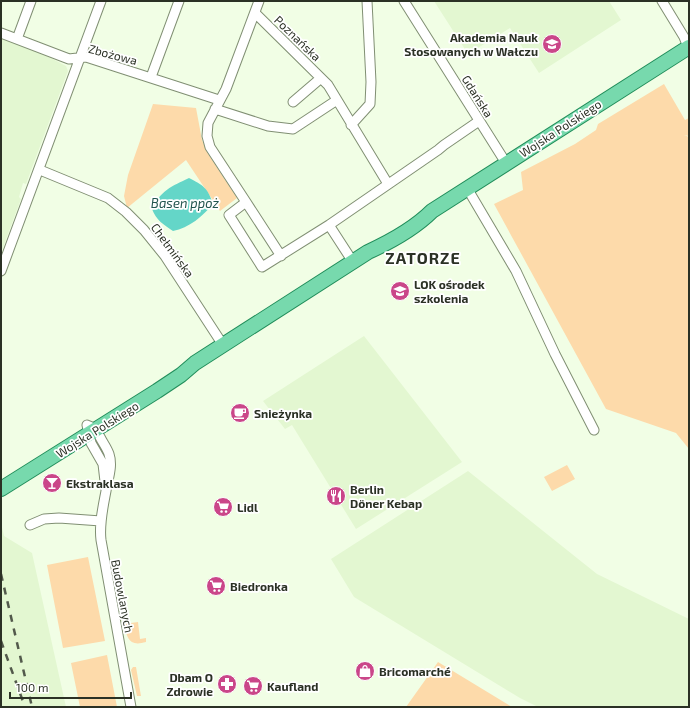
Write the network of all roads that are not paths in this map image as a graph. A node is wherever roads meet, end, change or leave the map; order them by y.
1 (31, 1) edge
2 (101, 1) edge
3 (179, 1) edge
4 (259, 1) edge
5 (366, 1) edge
6 (404, 1) edge
7 (662, 1) edge
8 (255, 13) junction
9 (1, 33) edge
10 (17, 39) junction
11 (689, 47) edge
12 (79, 58) junction
13 (151, 77) junction
14 (321, 78) junction
15 (219, 100) junction
16 (338, 100) junction
17 (292, 102) dead end
18 (215, 109) junction
19 (479, 121) junction
20 (351, 125) junction
21 (506, 163) junction
22 (40, 170) junction
23 (388, 184) junction
24 (467, 188) junction
25 (246, 202) junction
26 (329, 224) junction
27 (281, 256) junction
28 (352, 262) junction
29 (1, 271) edge
30 (223, 345) junction
31 (90, 430) junction
32 (594, 430) dead end
33 (65, 449) junction
34 (95, 450) junction
35 (1, 485) edge
36 (1, 489) edge
37 (106, 490) junction
38 (101, 521) junction
39 (30, 525) dead end
40 (131, 707) edge

1 - 10 street
2 - 12 street
3 - 13 street
4 - 8 street
5 - 20 street
6 - 19 street, Gdańska
7 - 11 street
8 - 14 street, Poznańska
8 - 15 street
9 - 10 street, Zbożowa
10 - 12 street, Zbożowa
11 - 21 main road, Wojska Polskiego
12 - 13 street, Zbożowa
12 - 22 street
13 - 15 street, Zbożowa
14 - 16 street, Poznańska
14 - 17 street
15 - 18 street
16 - 18 street
16 - 20 street, Poznańska
18 - 25 street
19 - 21 street, Gdańska
19 - 23 street
20 - 23 street, Poznańska
21 - 24 main road, Wojska Polskiego
22 - 29 street
22 - 30 street, Chełmińska
23 - 26 street
24 - 28 main road, Wojska Polskiego
24 - 32 street
25 - 27 street
25 - 27 street
26 - 27 street
26 - 28 street
28 - 30 main road, Wojska Polskiego
30 - 31 main road, Wojska Polskiego
31 - 33 main road, Wojska Polskiego
31 - 34 street, Budowlanych
31 - 35 main road, Wojska Polskiego
31 - 37 street, Budowlanych
33 - 34 street
33 - 36 main road, Wojska Polskiego
34 - 37 street, Budowlanych
37 - 38 street, Budowlanych
38 - 39 street
38 - 40 street, Budowlanych

